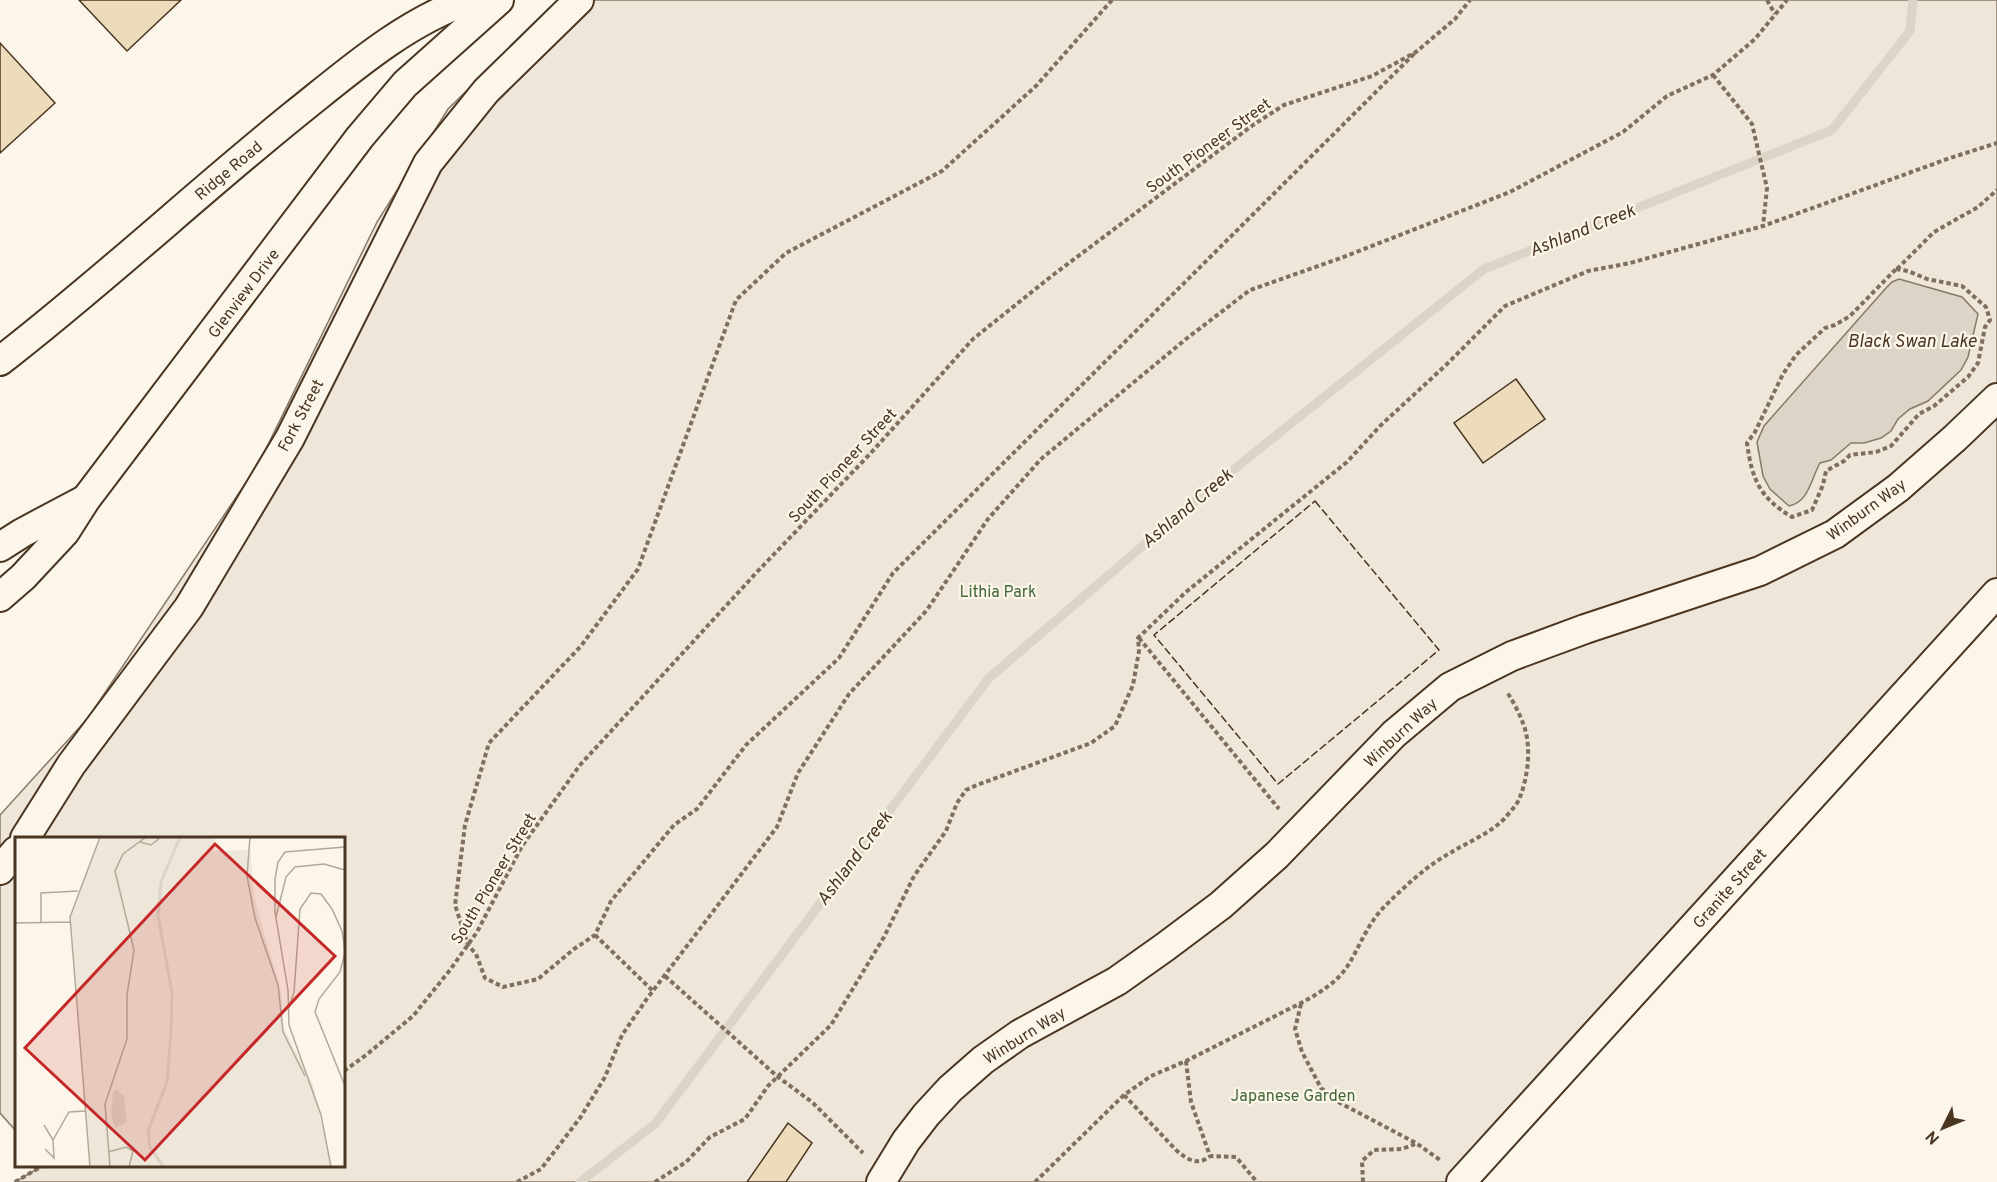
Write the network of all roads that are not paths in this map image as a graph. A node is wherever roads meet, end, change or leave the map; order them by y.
1 (468, 0) edge
2 (499, 0) edge
3 (579, 0) edge
4 (0, 361) edge
5 (1997, 398) edge
6 (86, 499) junction
7 (0, 547) edge
8 (1997, 593) edge
9 (0, 597) edge
10 (26, 837) edge
11 (15, 852) edge
12 (0, 870) edge
13 (883, 1179) edge
14 (1463, 1180) edge

1 - 4 street, Ridge Road
2 - 6 street, Glenview Drive
3 - 10 street, Fork Street
5 - 13 street, Winburn Way
6 - 7 street
6 - 9 street, Glenview Drive
8 - 14 street, Granite Street
11 - 12 street

